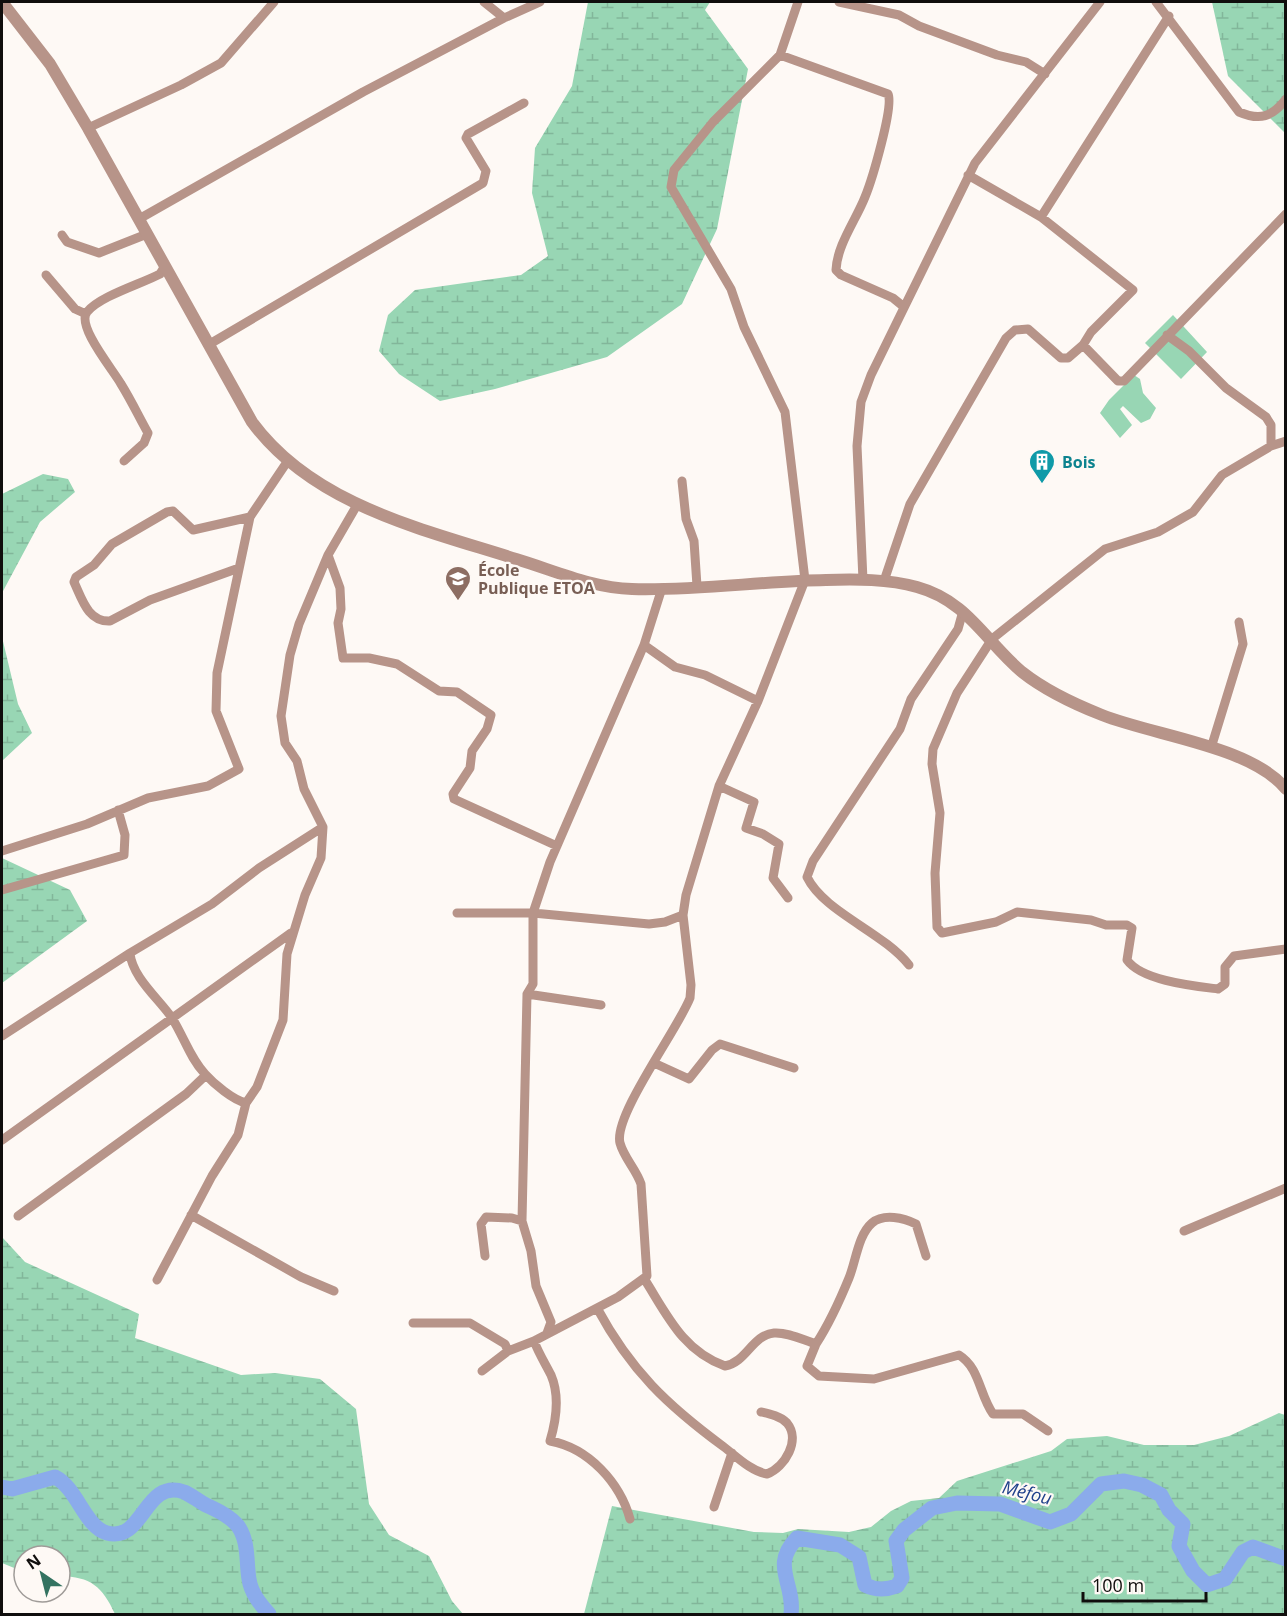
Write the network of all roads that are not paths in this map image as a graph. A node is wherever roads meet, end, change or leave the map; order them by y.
1 (2, 2) edge
2 (274, 2) edge
3 (484, 2) edge
4 (540, 2) edge
5 (798, 2) edge
6 (839, 2) edge
7 (1100, 2) edge
8 (1156, 2) edge
9 (1169, 16) junction
10 (504, 18) junction
11 (780, 55) junction
12 (1045, 74) junction
13 (1286, 99) edge
14 (524, 103) dead end
15 (88, 128) junction
16 (968, 175) junction
17 (1286, 214) edge
18 (1041, 217) junction
19 (139, 219) junction
20 (147, 234) junction
21 (62, 235) dead end
22 (165, 266) junction
23 (46, 275) dead end
24 (904, 307) junction
25 (86, 314) junction
26 (1167, 335) junction
27 (208, 345) junction
28 (1083, 345) junction
29 (1286, 441) edge
30 (1271, 446) junction
31 (124, 461) dead end
32 (287, 462) junction
33 (682, 481) dead end
34 (357, 505) junction
35 (250, 517) junction
36 (328, 555) junction
37 (239, 568) junction
38 (805, 580) junction
39 (863, 580) junction
40 (884, 581) junction
41 (698, 586) junction
42 (662, 588) junction
43 (963, 611) junction
44 (1239, 622) dead end
45 (992, 639) junction
46 (644, 645) junction
47 (758, 701) junction
48 (1211, 748) junction
49 (719, 786) junction
50 (1286, 789) edge
51 (118, 810) junction
52 (323, 826) junction
53 (557, 846) junction
54 (2, 851) edge
55 (2, 890) edge
56 (788, 898) dead end
57 (457, 913) dead end
58 (533, 914) junction
59 (683, 915) junction
60 (291, 933) junction
61 (1286, 950) edge
62 (130, 953) junction
63 (909, 965) dead end
64 (526, 994) junction
65 (601, 1005) dead end
66 (172, 1019) junction
67 (2, 1036) edge
68 (654, 1063) junction
69 (794, 1068) dead end
70 (206, 1075) junction
71 (246, 1103) junction
72 (2, 1140) edge
73 (1286, 1188) edge
74 (191, 1215) junction
75 (18, 1216) dead end
76 (522, 1221) junction
77 (1184, 1231) dead end
78 (485, 1256) dead end
79 (926, 1256) dead end
80 (156, 1280) dead end
81 (645, 1280) junction
82 (334, 1291) dead end
83 (597, 1308) junction
84 (413, 1323) dead end
85 (547, 1333) junction
86 (534, 1341) junction
87 (816, 1344) junction
88 (508, 1351) junction
89 (483, 1371) dead end
90 (761, 1412) dead end
91 (1048, 1431) dead end
92 (732, 1453) junction
93 (714, 1507) dead end
94 (630, 1519) dead end

1 - 15 street
2 - 15 street
3 - 10 street
4 - 10 street
5 - 11 street
6 - 12 street
7 - 12 street
8 - 9 street
9 - 13 street
9 - 18 street
10 - 19 street
11 - 24 street
11 - 38 street
12 - 16 street
14 - 27 street
15 - 19 street
16 - 18 street
16 - 24 street
17 - 26 street
18 - 28 street
19 - 20 street
20 - 21 street
20 - 22 street
22 - 25 street
22 - 27 street
23 - 25 street
24 - 39 street
25 - 31 street
26 - 28 street
26 - 30 street
27 - 32 street
28 - 40 street
29 - 30 street
30 - 45 street
32 - 34 street
32 - 35 street
33 - 41 street
34 - 36 street
34 - 42 street
35 - 37 street
35 - 37 street
36 - 52 street
36 - 53 street
37 - 51 street
38 - 39 street
38 - 41 street
38 - 47 street
39 - 40 street
40 - 43 street
41 - 42 street
42 - 46 street
43 - 45 street
43 - 63 street
44 - 48 street
45 - 48 street
45 - 61 street
46 - 47 street
46 - 53 street
47 - 49 street
48 - 50 street
49 - 56 street
49 - 59 street
51 - 54 street
51 - 55 street
52 - 60 street
52 - 62 street
53 - 58 street
57 - 58 street
58 - 59 street
58 - 64 street
59 - 68 street
60 - 66 street
60 - 71 street
62 - 66 street
62 - 67 street
64 - 65 street
64 - 76 street
66 - 70 street
66 - 72 street
68 - 69 street
68 - 81 street
70 - 71 street
70 - 75 street
71 - 74 street
73 - 77 street
74 - 80 street
74 - 82 street
76 - 78 street
76 - 85 street
79 - 87 street
81 - 83 street
81 - 87 street
83 - 85 street
83 - 92 street
84 - 88 street
85 - 86 street
86 - 88 street
86 - 94 street
87 - 91 street
88 - 89 street
90 - 92 street
92 - 93 street

